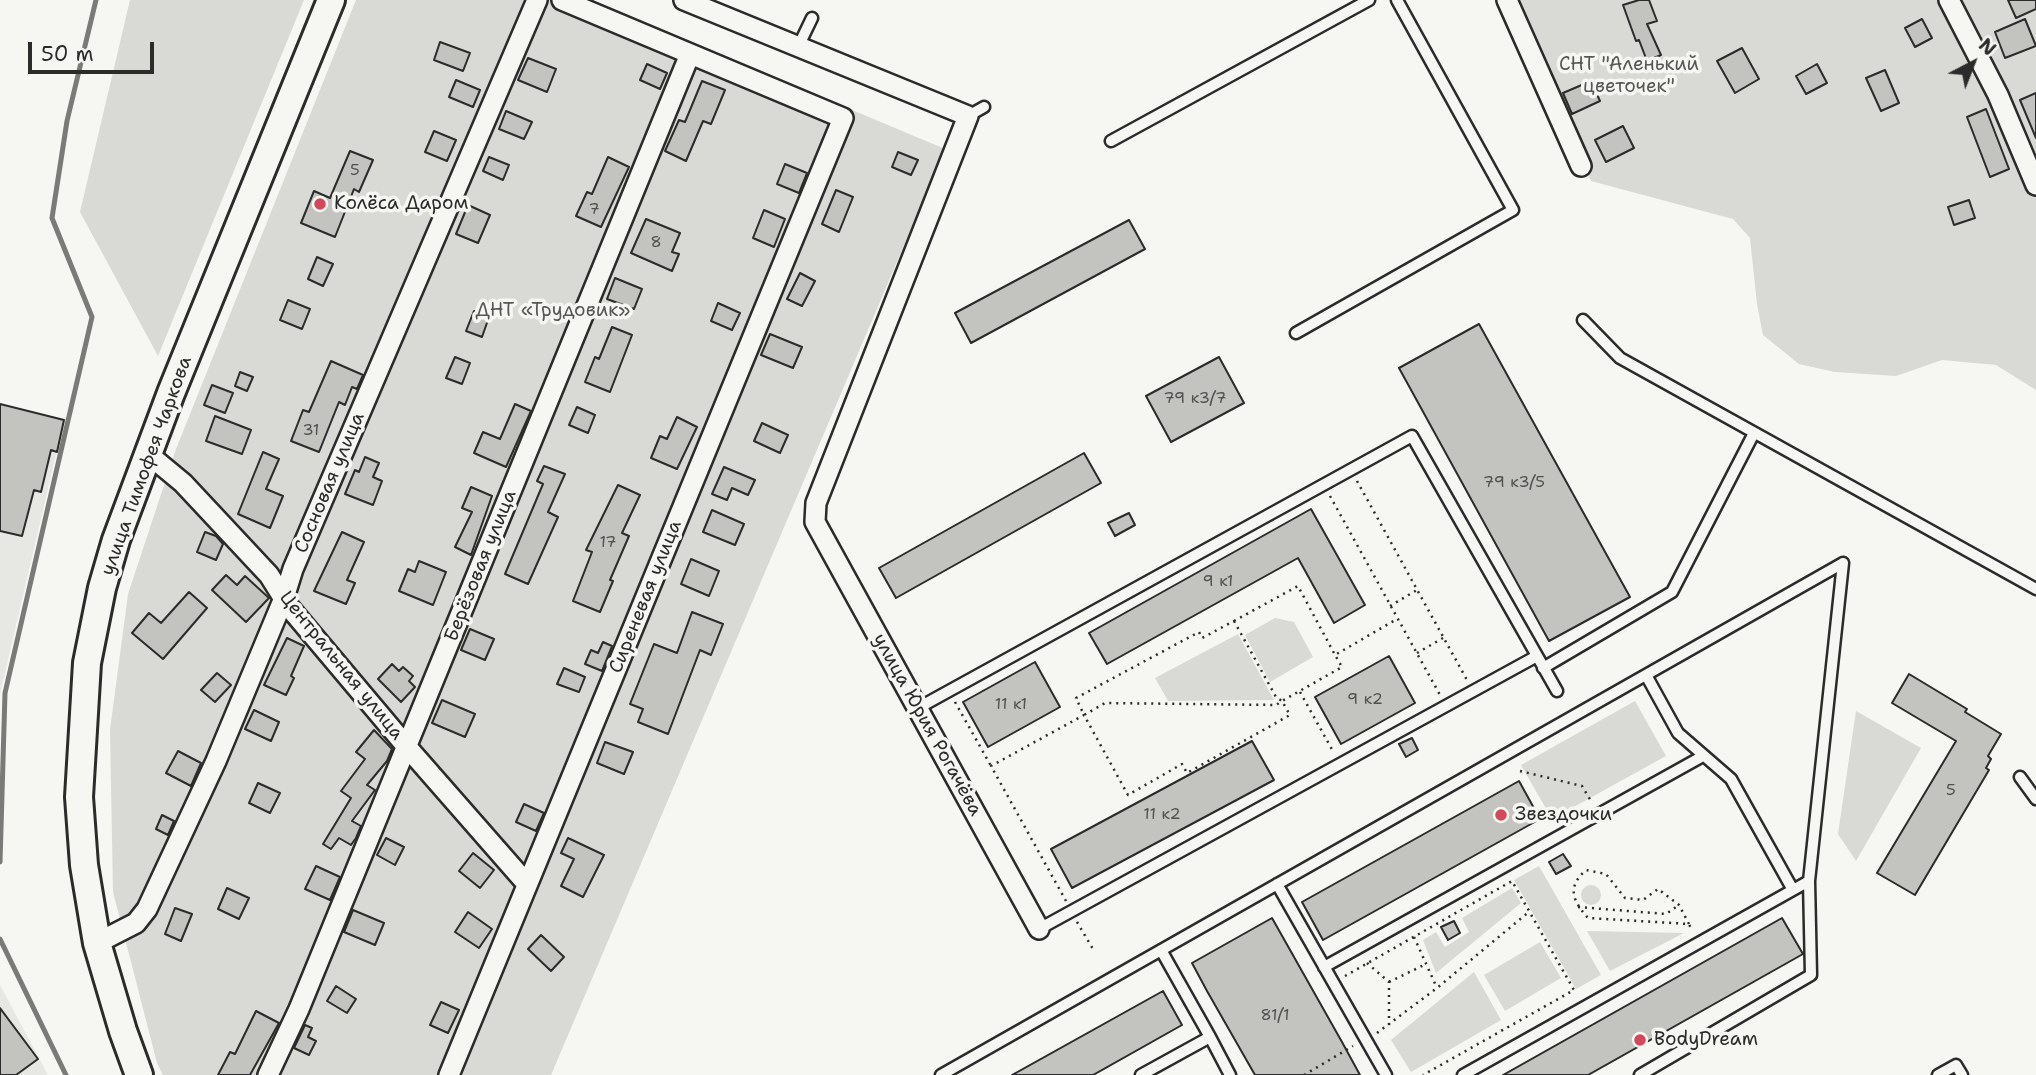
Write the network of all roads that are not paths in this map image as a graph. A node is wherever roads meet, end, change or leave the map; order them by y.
1 (331, 0) edge
2 (537, 0) edge
3 (562, 0) edge
4 (684, 0) edge
5 (1369, 0) edge
6 (1397, 0) edge
7 (1507, 0) edge
8 (1949, 0) edge
9 (812, 18) dead end
10 (798, 47) junction
11 (690, 54) junction
12 (1111, 141) dead end
13 (1581, 166) dead end
14 (2036, 185) edge
15 (1583, 320) dead end
16 (1296, 333) dead end
17 (1754, 433) junction
18 (148, 454) junction
19 (2036, 589) edge
20 (285, 598) junction
21 (1537, 656) junction
22 (1543, 668) junction
23 (1646, 675) junction
24 (1557, 691) dead end
25 (918, 708) junction
26 (407, 747) junction
27 (1703, 756) junction
28 (2020, 777) dead end
29 (2036, 799) edge
30 (1809, 881) junction
31 (527, 884) junction
32 (1277, 884) junction
33 (1793, 890) junction
34 (1039, 929) joint
35 (97, 943) junction
36 (1161, 950) junction
37 (1324, 967) junction
38 (1210, 1037) junction
39 (139, 1075) edge
40 (268, 1075) edge
41 (449, 1075) edge
42 (941, 1075) edge
43 (1142, 1075) edge
44 (1230, 1075) edge
45 (1386, 1075) edge
46 (1463, 1075) edge
47 (1640, 1075) edge
48 (1938, 1075) edge
49 (1962, 1075) edge

1 - 18 main road, улица Тимофея Чаркова
2 - 20 street, Сосновая улица
3 - 11 street
4 - 10 street
5 - 12 lane
6 - 16 lane
7 - 13 street
8 - 14 street
9 - 10 lane
10 - 25 street, улица Юрия Рогачёва
11 - 26 street, Берёзовая улица
11 - 31 street, Сиреневая улица
15 - 17 lane
17 - 19 lane
17 - 22 lane
18 - 20 street, Центральная улица
18 - 35 main road, улица Тимофея Чаркова
20 - 26 street, Центральная улица
20 - 35 street, Сосновая улица
21 - 22 lane
21 - 25 lane
21 - 34 lane
22 - 24 lane
23 - 27 lane
23 - 30 lane
23 - 32 lane
25 - 34 street, улица Юрия Рогачёва
26 - 31 street, Центральная улица
26 - 40 street, Берёзовая улица
27 - 33 lane
27 - 37 lane
28 - 29 lane
30 - 33 lane
30 - 47 lane
31 - 41 street, Сиреневая улица
32 - 36 lane
32 - 37 lane
33 - 46 lane
35 - 39 main road, улица Тимофея Чаркова
36 - 38 lane
36 - 42 lane
37 - 45 lane
38 - 43 lane
38 - 44 lane
48 - 49 lane

